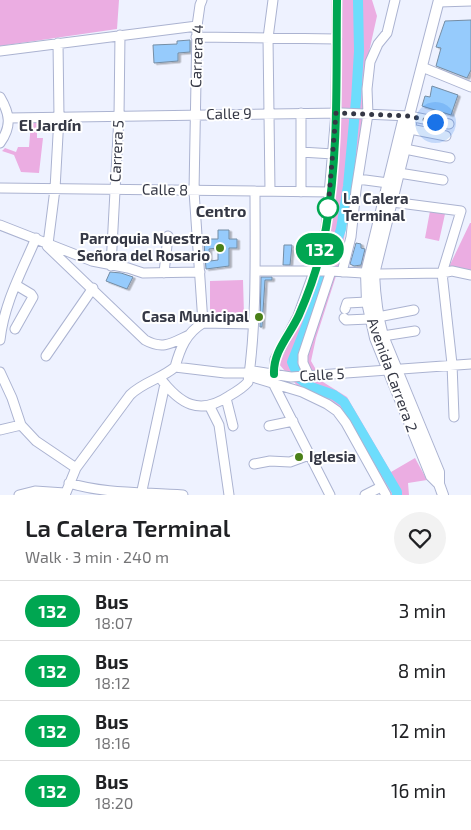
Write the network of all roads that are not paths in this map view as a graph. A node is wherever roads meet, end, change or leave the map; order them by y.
1 (202, 0) edge
2 (273, 0) edge
3 (337, 0) edge
4 (395, 0) edge
5 (439, 1) edge
6 (471, 2) edge
7 (197, 26) junction
8 (120, 35) junction
9 (196, 37) junction
10 (268, 38) junction
11 (336, 39) junction
12 (58, 43) junction
13 (0, 51) edge
14 (422, 67) junction
15 (471, 86) edge
16 (0, 97) edge
17 (6, 112) edge
18 (302, 113) junction
19 (339, 113) junction
20 (269, 114) junction
21 (365, 114) junction
22 (195, 115) junction
23 (119, 116) junction
24 (409, 116) junction
25 (59, 117) junction
26 (448, 124) dead end
27 (410, 129) junction
28 (446, 136) dead end
29 (0, 143) edge
30 (405, 149) junction
31 (301, 152) junction
32 (333, 154) junction
33 (450, 158) dead end
34 (395, 173) junction
35 (358, 179) junction
36 (443, 180) dead end
37 (388, 183) junction
38 (0, 188) edge
39 (55, 189) junction
40 (115, 190) junction
41 (194, 191) junction
42 (255, 191) junction
43 (270, 192) junction
44 (301, 192) junction
45 (330, 192) junction
46 (392, 202) junction
47 (0, 225) edge
48 (168, 236) dead end
49 (42, 241) junction
50 (111, 266) junction
51 (254, 271) junction
52 (331, 271) junction
53 (200, 272) junction
54 (314, 272) junction
55 (342, 272) junction
56 (164, 273) junction
57 (370, 273) junction
58 (442, 273) junction
59 (471, 275) edge
60 (16, 285) junction
61 (93, 288) junction
62 (366, 302) junction
63 (414, 310) dead end
64 (373, 318) junction
65 (1, 321) edge
66 (203, 323) junction
67 (252, 324) junction
68 (15, 329) dead end
69 (415, 331) dead end
70 (189, 335) junction
71 (383, 336) junction
72 (0, 340) edge
73 (46, 356) dead end
74 (452, 364) junction
75 (471, 364) edge
76 (174, 367) junction
77 (392, 370) junction
78 (0, 372) edge
79 (249, 374) junction
80 (308, 376) junction
81 (274, 378) junction
82 (163, 381) junction
83 (226, 398) junction
84 (210, 406) junction
85 (454, 417) dead end
86 (292, 421) junction
87 (21, 425) junction
88 (234, 426) dead end
89 (269, 426) dead end
90 (0, 430) edge
91 (309, 455) junction
92 (254, 464) dead end
93 (76, 468) junction
94 (69, 483) junction
95 (383, 491) edge
96 (90, 492) edge
97 (65, 494) edge
98 (142, 494) edge
99 (19, 495) edge
100 (183, 495) edge
101 (229, 495) edge
102 (330, 495) edge
103 (365, 495) edge
104 (442, 495) edge

1 - 7 street, Carrera 4
2 - 10 street
3 - 11 street
4 - 21 street
5 - 6 street
5 - 14 main road, Avenida Carrera 2
7 - 8 street
7 - 9 street, Carrera 4
8 - 12 street
8 - 23 street, Carrera 5
9 - 10 street
9 - 22 street, Carrera 4
10 - 11 street
10 - 20 street
11 - 19 street
12 - 13 street
12 - 25 street
14 - 15 street
14 - 24 main road, Avenida Carrera 2
16 - 17 street
17 - 25 street, Calle 9
17 - 29 street
18 - 19 street, Calle 9
18 - 20 street, Calle 9
18 - 31 street
19 - 21 street, Calle 9
19 - 32 street
20 - 22 street, Calle 9
20 - 43 street
21 - 24 street, Calle 9
21 - 35 street
22 - 23 street, Calle 9
22 - 41 street, Carrera 4
23 - 25 street, Calle 9
23 - 40 street, Carrera 5
24 - 26 street, Calle 9
24 - 27 main road, Avenida Carrera 2
24 - 34 main road, Avenida Carrera 2
25 - 39 street
27 - 28 street
27 - 30 main road, Avenida Carrera 2
30 - 33 street
30 - 34 main road, Avenida Carrera 2
31 - 32 street
31 - 44 street
32 - 45 street
34 - 36 street
34 - 37 main road, Avenida Carrera 2
34 - 46 main road, Avenida Carrera 2
35 - 37 street
35 - 55 street
37 - 57 main road, Avenida Carrera 2
38 - 39 street, Calle 8
39 - 40 street, Calle 8
39 - 49 street
40 - 41 street, Calle 8
40 - 50 street, Carrera 5
41 - 42 street, Calle 8
41 - 53 street, Carrera 4
42 - 43 street, Calle 8
42 - 51 street
43 - 44 street, Calle 8
44 - 45 street, Calle 8
45 - 54 street
46 - 57 main road, Avenida Carrera 2
46 - 58 street
47 - 49 street
48 - 56 street
49 - 50 street
49 - 60 street
49 - 61 street
50 - 56 street
51 - 54 street
51 - 67 street
52 - 54 street
52 - 55 street
52 - 80 street
53 - 56 street
53 - 66 street, Carrera 4
54 - 81 street
55 - 57 street
57 - 58 street
57 - 62 main road, Avenida Carrera 2
57 - 64 main road, Avenida Carrera 2
58 - 59 street
58 - 74 street
60 - 65 street
60 - 68 street
61 - 70 street
61 - 73 street
62 - 64 main road, Avenida Carrera 2
62 - 64 street
63 - 64 street
64 - 71 main road, Avenida Carrera 2
64 - 77 main road, Avenida Carrera 2
65 - 72 street
66 - 67 street
66 - 70 street
67 - 79 street
69 - 71 street
70 - 76 street
71 - 77 main road, Avenida Carrera 2
74 - 75 street, Calle 5
74 - 77 street, Calle 5
74 - 85 street
76 - 79 street, Calle 5
76 - 82 street
77 - 80 street, Calle 5
77 - 104 main road, Avenida Carrera 2
78 - 87 street
79 - 81 street, Calle 5
79 - 83 street
80 - 81 street, Calle 5
81 - 86 street
81 - 95 street
82 - 84 street
82 - 93 street
82 - 98 street
83 - 84 street
83 - 88 street
84 - 101 street
86 - 89 street
86 - 91 street
87 - 90 street
87 - 93 street
91 - 92 street
91 - 102 street
93 - 94 street
94 - 96 street
94 - 97 street
95 - 103 street
96 - 98 street
97 - 99 street
98 - 100 street

